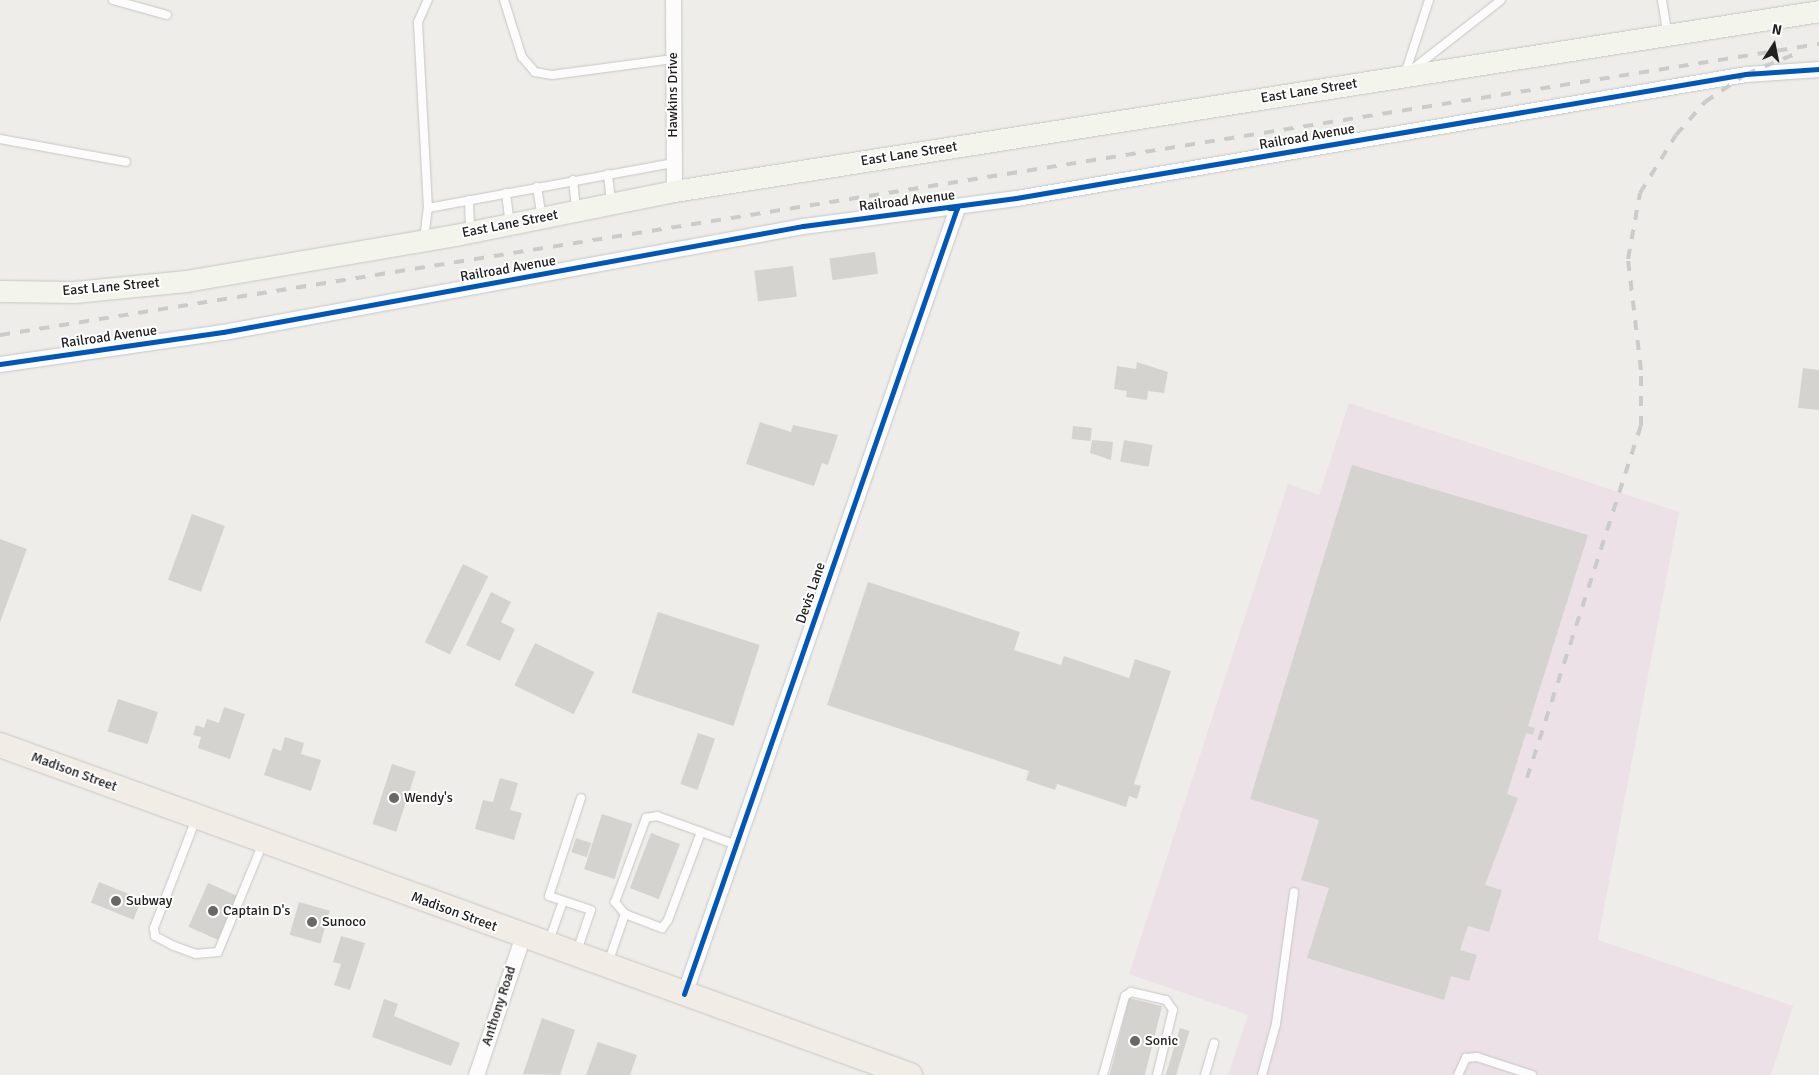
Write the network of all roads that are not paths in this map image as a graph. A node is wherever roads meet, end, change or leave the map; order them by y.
1 (113, 0) edge
2 (428, 0) edge
3 (504, 0) edge
4 (673, 0) edge
5 (1429, 0) edge
6 (1502, 0) edge
7 (1662, 0) edge
8 (1819, 11) edge
9 (167, 16) dead end
10 (1667, 34) junction
11 (673, 59) junction
12 (1819, 69) edge
13 (1404, 76) junction
14 (0, 139) edge
15 (126, 162) dead end
16 (674, 163) junction
17 (608, 174) junction
18 (573, 180) junction
19 (538, 187) junction
20 (674, 191) junction
21 (506, 193) junction
22 (469, 200) junction
23 (611, 204) junction
24 (428, 208) junction
25 (949, 208) junction
26 (576, 211) junction
27 (542, 218) junction
28 (510, 224) junction
29 (470, 232) junction
30 (424, 240) junction
31 (0, 291) edge
32 (0, 364) edge
33 (0, 745) edge
34 (581, 798) dead end
35 (197, 817) junction
36 (701, 832) junction
37 (264, 842) junction
38 (736, 845) junction
39 (1294, 892) dead end
40 (564, 901) junction
41 (625, 914) junction
42 (522, 938) junction
43 (547, 946) junction
44 (575, 956) junction
45 (607, 967) junction
46 (684, 994) junction
47 (1214, 1043) dead end
48 (476, 1075) edge
49 (910, 1075) edge
50 (1103, 1075) edge
51 (1157, 1075) edge
52 (1205, 1075) edge
53 (1262, 1075) edge
54 (1458, 1075) edge
55 (1532, 1075) edge

1 - 9 lane
2 - 24 lane
3 - 11 lane
4 - 11 street, Hawkins Drive
5 - 13 lane
6 - 13 lane
7 - 10 lane
8 - 10 street, East Lane Street
10 - 13 street, East Lane Street
11 - 16 street, Hawkins Drive
12 - 25 street, Railroad Avenue
13 - 20 street, East Lane Street
14 - 15 lane
16 - 17 lane
16 - 20 street, Hawkins Drive
17 - 18 lane
17 - 23 lane
18 - 19 lane
18 - 26 lane
19 - 21 lane
19 - 27 lane
20 - 23 street, East Lane Street
21 - 22 lane
21 - 28 lane
22 - 24 lane
22 - 29 lane
23 - 26 street, East Lane Street
24 - 30 lane
25 - 32 street, Railroad Avenue
25 - 38 street, Devis Lane
26 - 27 street, East Lane Street
27 - 28 street, East Lane Street
28 - 29 street, East Lane Street
29 - 30 street, East Lane Street
30 - 31 street, East Lane Street
33 - 35 main road, Madison Street
34 - 40 lane
35 - 37 main road, Madison Street
35 - 37 lane
36 - 38 lane
36 - 41 lane
36 - 41 lane
37 - 42 main road, Madison Street
38 - 46 street, Devis Lane
39 - 53 lane
40 - 43 lane
40 - 44 lane
41 - 45 lane
42 - 43 main road, Madison Street
42 - 48 street, Anthony Road
43 - 44 main road, Madison Street
44 - 45 main road, Madison Street
45 - 46 main road, Madison Street
46 - 49 main road, Madison Street
47 - 52 lane
50 - 51 lane
54 - 55 lane

